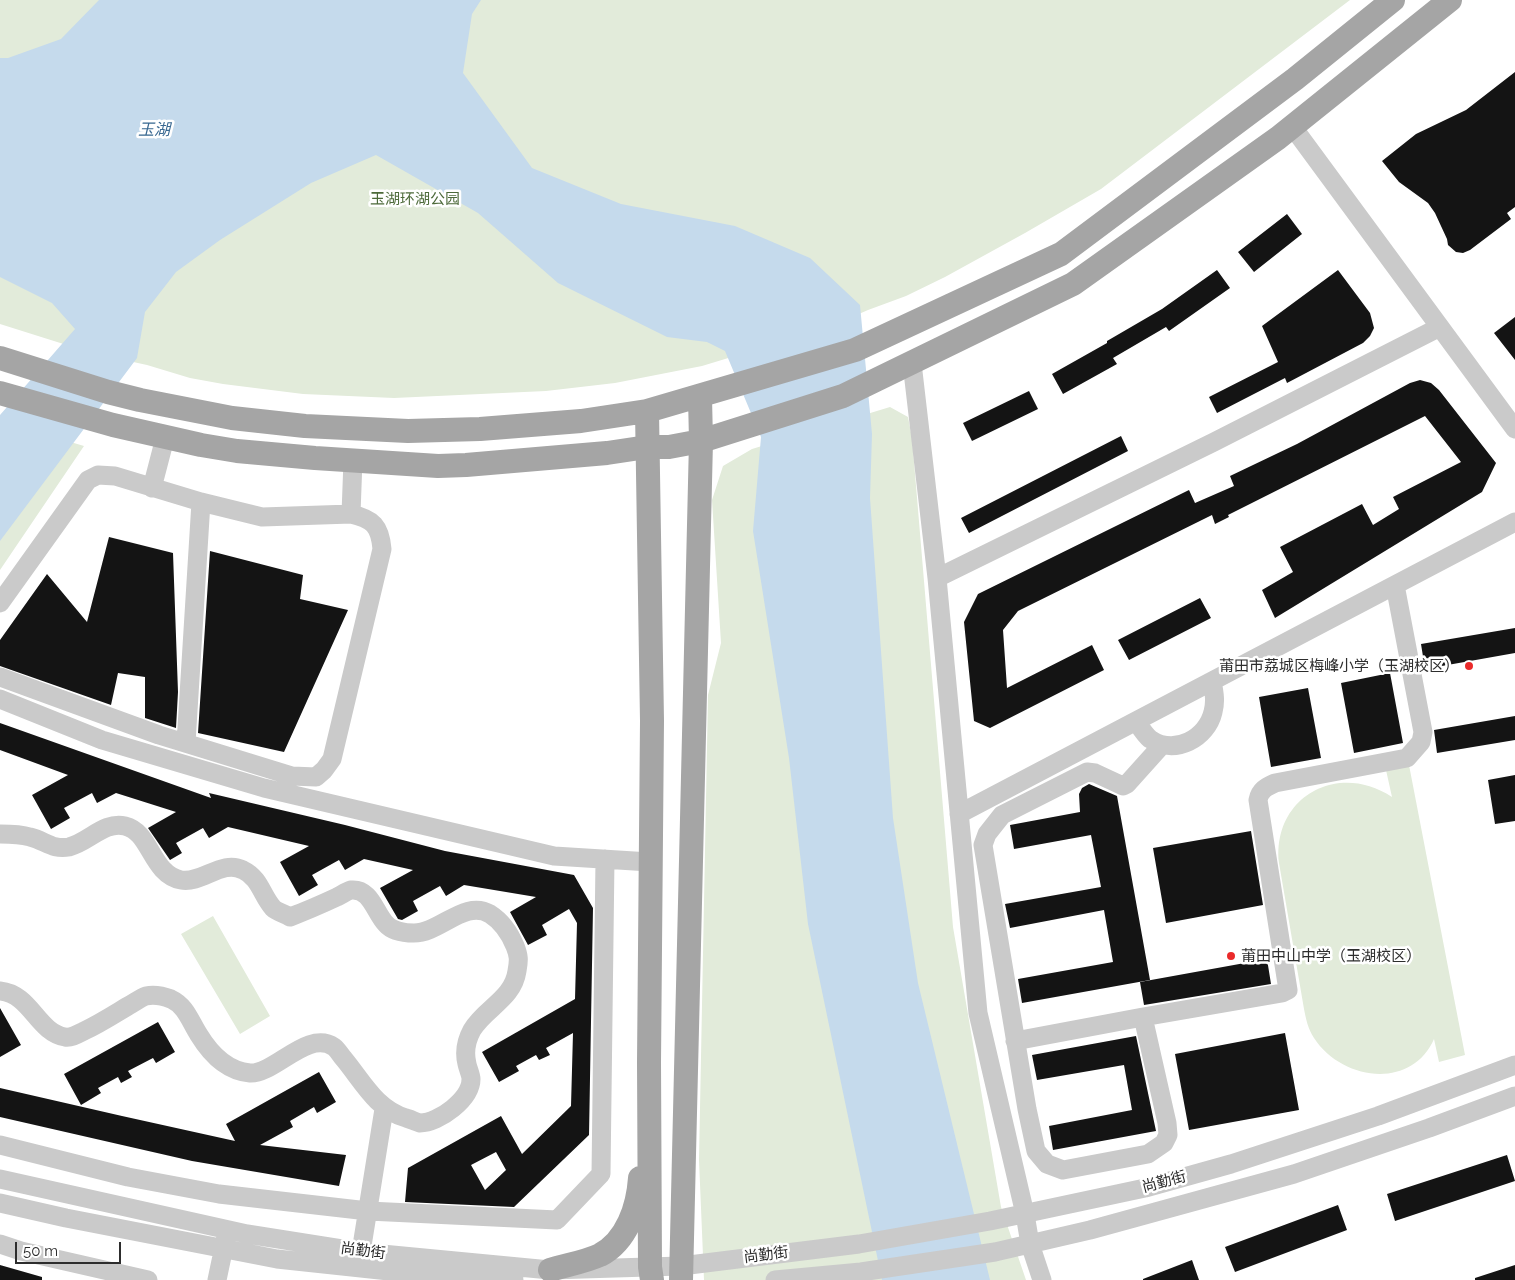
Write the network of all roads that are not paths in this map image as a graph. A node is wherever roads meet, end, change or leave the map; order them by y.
1 (1393, 0) edge
2 (1450, 0) edge
3 (1292, 126) junction
4 (1440, 327) junction
5 (0, 358) edge
6 (912, 362) junction
7 (0, 393) edge
8 (700, 397) junction
9 (648, 411) junction
10 (1515, 428) edge
11 (165, 438) junction
12 (701, 441) junction
13 (647, 447) junction
14 (353, 460) junction
15 (152, 488) junction
16 (201, 502) junction
17 (351, 514) junction
18 (1515, 522) edge
19 (937, 578) junction
20 (1395, 585) junction
21 (0, 603) edge
22 (0, 677) edge
23 (1212, 681) junction
24 (0, 699) edge
25 (1136, 721) junction
26 (186, 743) junction
27 (1162, 745) junction
28 (959, 814) junction
29 (0, 824) edge
30 (0, 834) edge
31 (20, 834) junction
32 (605, 859) junction
33 (650, 862) junction
34 (0, 991) edge
35 (1143, 1017) junction
36 (1016, 1041) junction
37 (649, 1062) junction
38 (1515, 1065) edge
39 (1515, 1096) edge
40 (384, 1109) junction
41 (0, 1144) edge
42 (0, 1179) edge
43 (0, 1203) edge
44 (368, 1211) junction
45 (1025, 1214) junction
46 (228, 1229) junction
47 (0, 1244) edge
48 (1030, 1244) junction
49 (223, 1249) junction
50 (361, 1252) junction
51 (550, 1270) junction
52 (681, 1273) edge
53 (651, 1274) edge
54 (148, 1280) edge
55 (217, 1280) edge
56 (514, 1280) edge
57 (775, 1280) edge
58 (1042, 1280) edge

1 - 8 main road
2 - 3 main road
3 - 4 street
3 - 6 main road
4 - 10 street
4 - 19 street
5 - 9 main road
6 - 12 main road
6 - 19 street
7 - 11 main road
8 - 9 main road
8 - 12 main road
9 - 13 main road
11 - 14 main road
11 - 15 street
12 - 13 main road
12 - 52 main road
13 - 14 main road
13 - 33 main road
14 - 17 street
15 - 16 street
15 - 21 street
16 - 17 street
16 - 26 street
17 - 26 street
18 - 20 street
19 - 28 street
20 - 23 street
20 - 35 street
22 - 26 street
23 - 25 street
23 - 27 street
24 - 32 street
25 - 27 street
25 - 28 street
27 - 36 street
28 - 45 street
29 - 31 street
30 - 31 street
31 - 40 street
32 - 33 street
32 - 44 street
33 - 37 main road
34 - 40 street
35 - 36 street
35 - 36 street
37 - 51 main road
37 - 53 main road
38 - 45 street, 尚勤街
39 - 48 street, 尚勤街
40 - 44 street
41 - 44 street
42 - 46 street, 尚勤街
43 - 49 street, 尚勤街
44 - 50 street
45 - 48 street
45 - 52 street, 尚勤街
46 - 49 street
46 - 50 street, 尚勤街
47 - 54 street
48 - 57 street, 尚勤街
48 - 58 street
49 - 55 street
49 - 56 street, 尚勤街
50 - 51 street, 尚勤街
51 - 53 street, 尚勤街
52 - 53 street, 尚勤街

